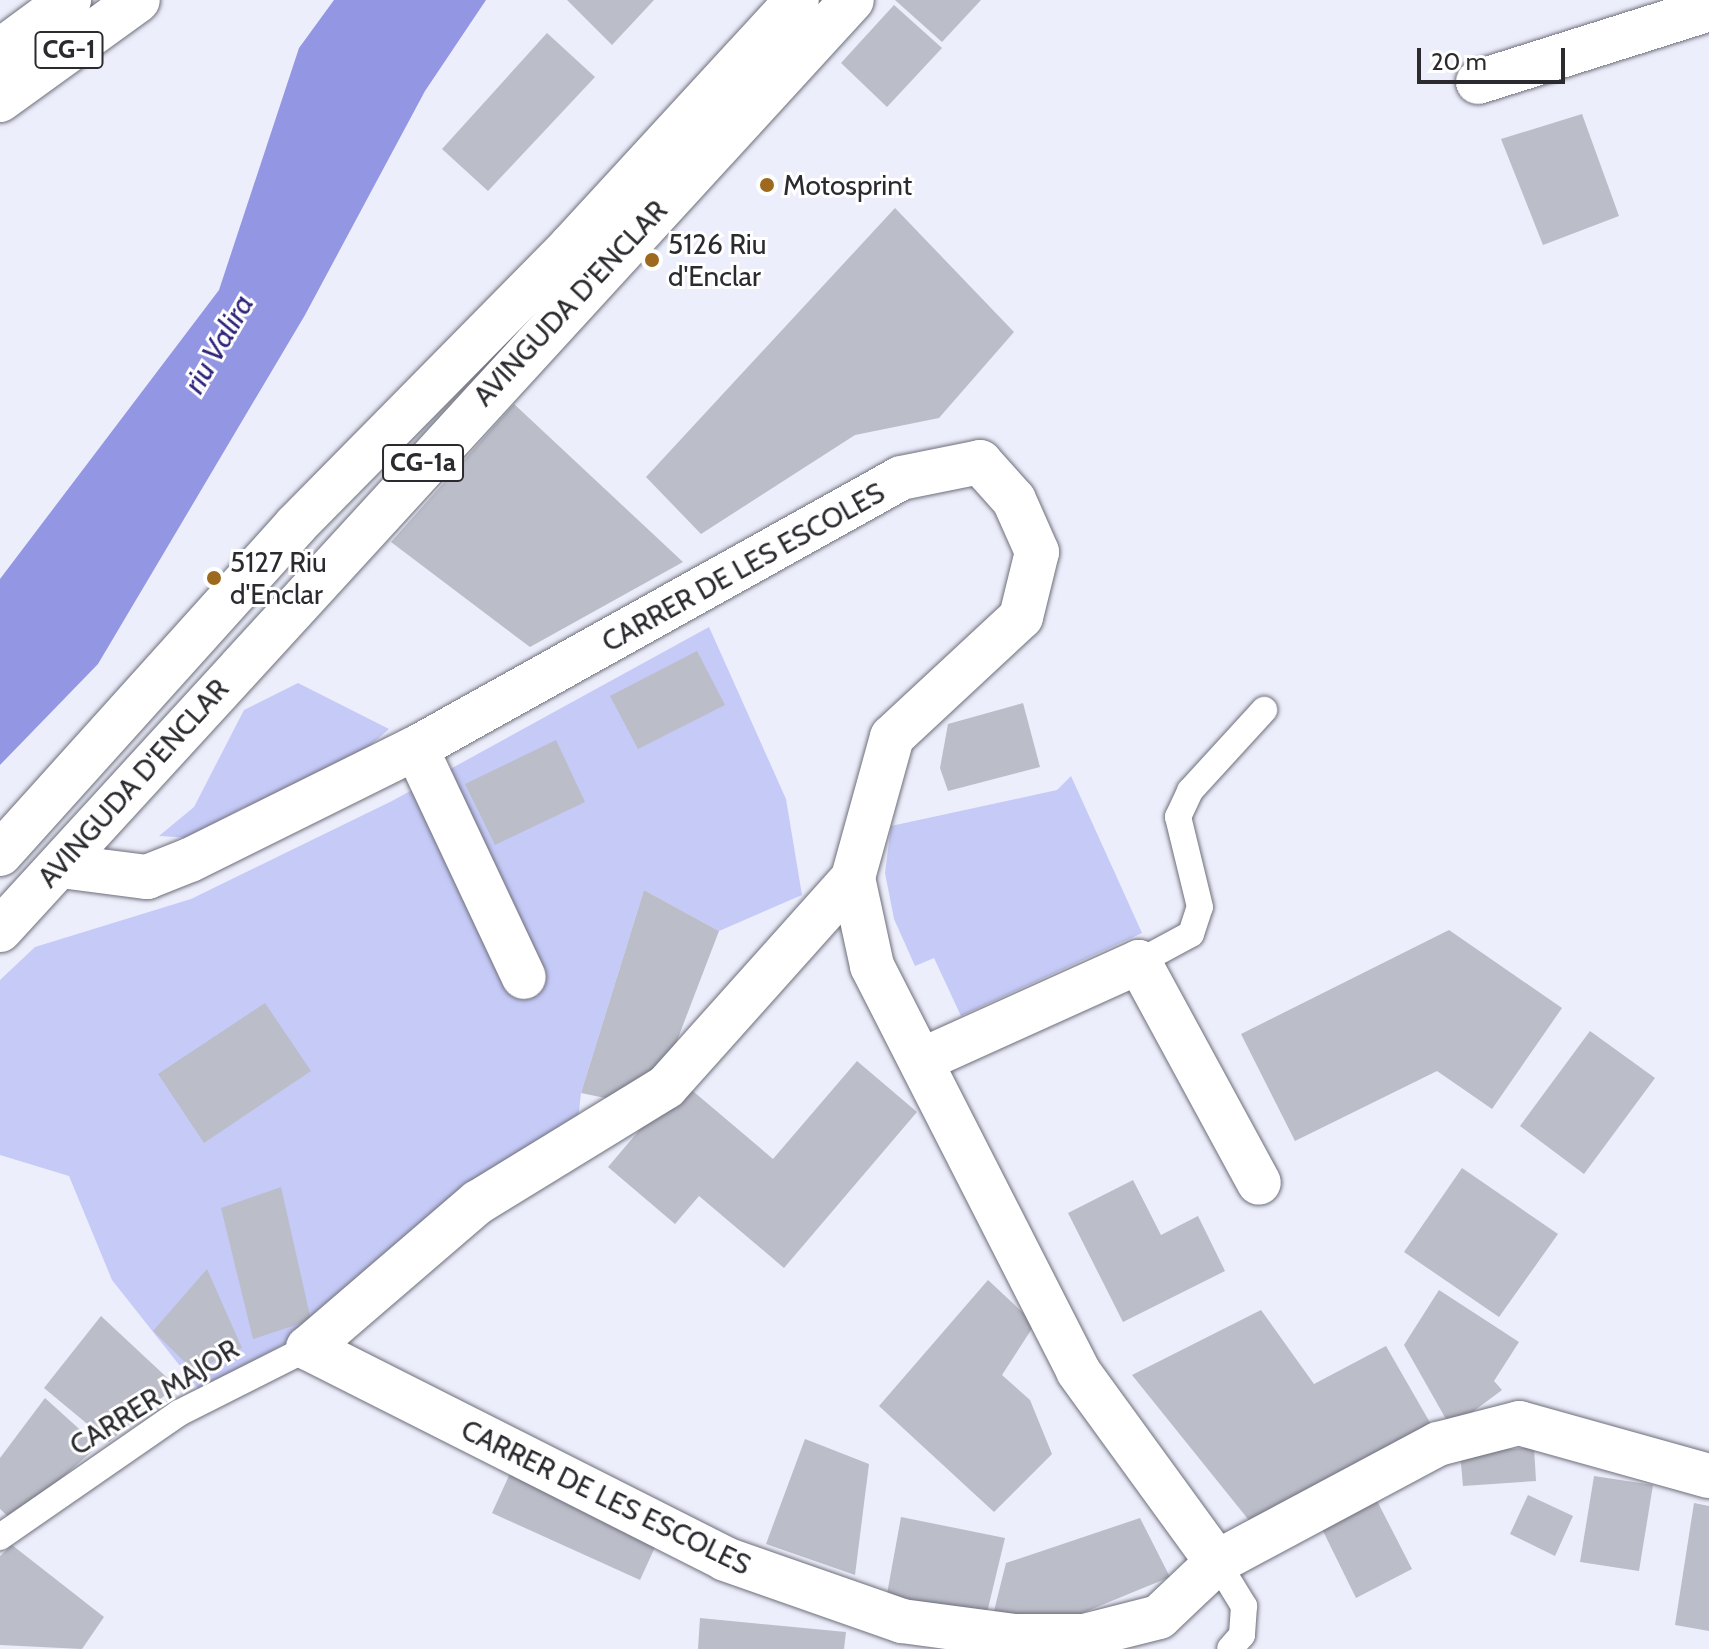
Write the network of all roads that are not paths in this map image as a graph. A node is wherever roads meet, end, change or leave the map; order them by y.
1 (69, 0) edge
2 (138, 0) edge
3 (797, 0) edge
4 (852, 0) edge
5 (1709, 9) edge
6 (0, 51) edge
7 (1478, 82) dead end
8 (0, 100) edge
9 (1264, 710) dead end
10 (416, 748) junction
11 (0, 854) edge
12 (61, 866) junction
13 (853, 878) junction
14 (0, 930) edge
15 (1139, 962) junction
16 (524, 977) dead end
17 (922, 1060) junction
18 (1259, 1183) dead end
19 (308, 1348) junction
20 (1709, 1476) edge
21 (0, 1537) edge
22 (1217, 1562) junction
23 (1084, 1642) edge
24 (1230, 1649) edge

1 - 6 main road, CG-1
2 - 8 main road, CG-1
3 - 11 main road, AVINGUDA D'ENCLAR / CG-1a
4 - 12 main road, AVINGUDA D'ENCLAR / CG-1a
5 - 7 main road
9 - 15 lane
10 - 12 main road, CARRER DE LES ESCOLES
10 - 13 main road, CARRER DE LES ESCOLES
10 - 16 main road
12 - 14 main road, AVINGUDA D'ENCLAR / CG-1a
13 - 17 main road, CARRER DE LES ESCOLES
13 - 19 main road, CARRER DE LES ESCOLES
15 - 17 main road
15 - 18 main road
17 - 22 main road, CARRER DE LES ESCOLES
19 - 21 lane, CARRER MAJOR
19 - 23 main road, CARRER DE LES ESCOLES
20 - 22 main road
22 - 23 main road, CARRER DE LES ESCOLES
22 - 24 lane

